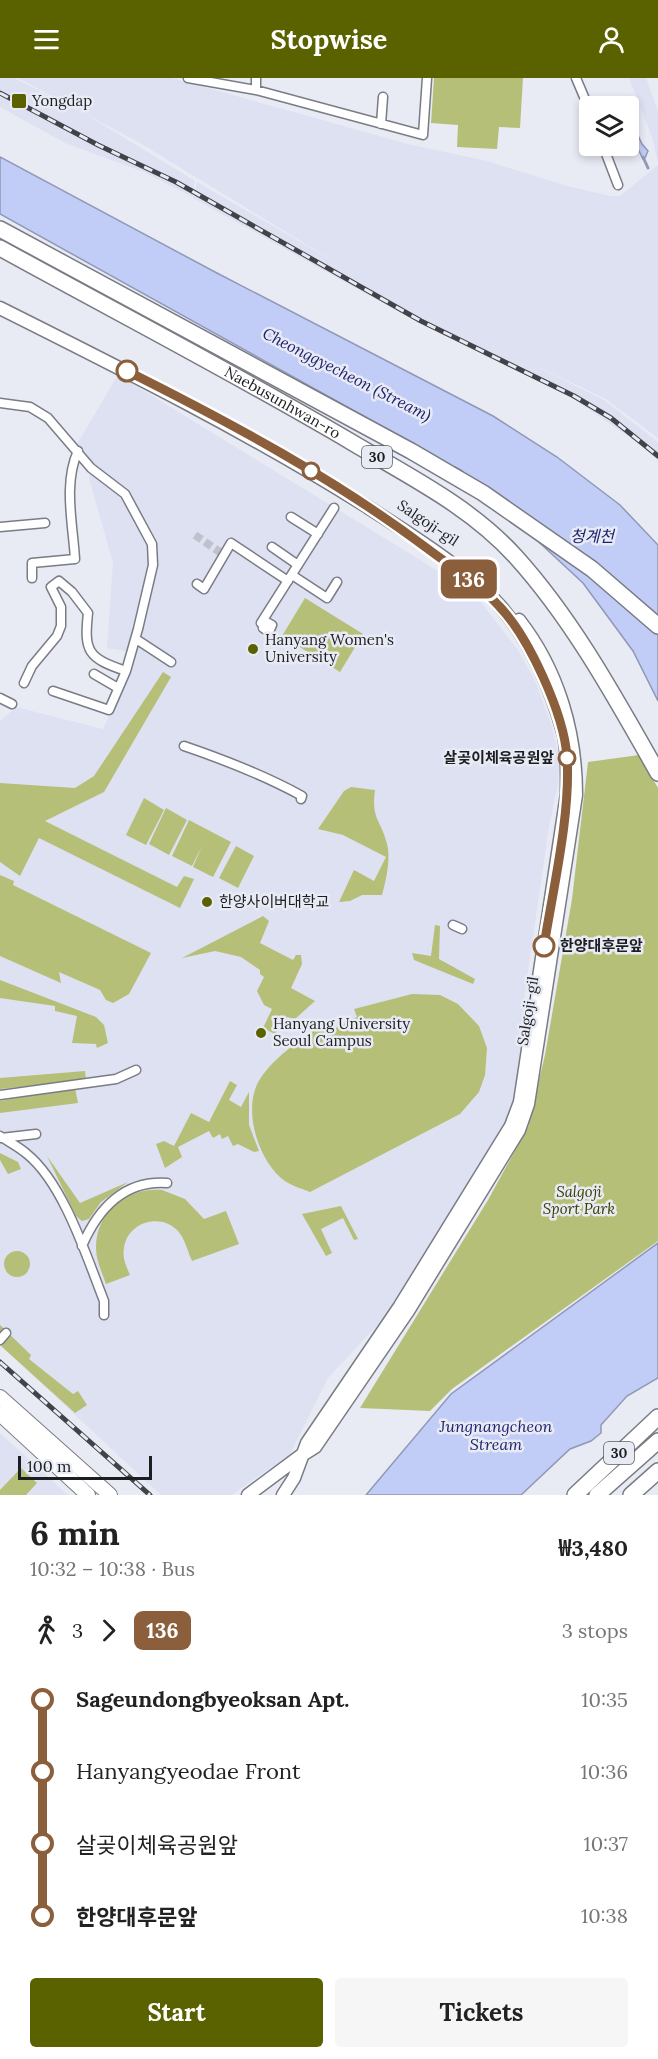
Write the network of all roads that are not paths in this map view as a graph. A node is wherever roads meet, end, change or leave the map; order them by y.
1 (188, 78) edge
2 (256, 78) edge
3 (427, 78) edge
4 (576, 78) edge
5 (256, 90) junction
6 (584, 96) edge
7 (383, 97) dead end
8 (381, 124) junction
9 (607, 156) edge
10 (618, 185) dead end
11 (0, 230) edge
12 (0, 248) edge
13 (0, 308) edge
14 (0, 403) edge
15 (81, 454) junction
16 (334, 508) dead end
17 (291, 517) dead end
18 (45, 523) dead end
19 (0, 527) edge
20 (318, 534) junction
21 (272, 547) dead end
22 (298, 565) junction
23 (32, 578) dead end
24 (290, 578) junction
25 (338, 582) dead end
26 (197, 584) dead end
27 (262, 624) dead end
28 (658, 626) edge
29 (136, 639) junction
30 (171, 662) dead end
31 (126, 671) junction
32 (93, 674) dead end
33 (24, 683) dead end
34 (118, 688) junction
35 (53, 691) dead end
36 (0, 698) edge
37 (12, 704) dead end
38 (184, 746) dead end
39 (658, 772) edge
40 (301, 799) dead end
41 (453, 925) dead end
42 (462, 929) dead end
43 (136, 1070) dead end
44 (0, 1095) edge
45 (36, 1134) dead end
46 (1, 1137) edge
47 (167, 1183) dead end
48 (82, 1246) junction
49 (104, 1315) dead end
50 (6, 1332) dead end
51 (0, 1340) edge
52 (0, 1397) edge
53 (0, 1414) edge
54 (658, 1417) edge
55 (658, 1441) edge
56 (304, 1454) junction
57 (658, 1471) edge
58 (578, 1492) edge
59 (88, 1495) edge
60 (110, 1495) edge
61 (248, 1495) edge
62 (275, 1495) edge
63 (284, 1495) edge
64 (597, 1495) edge
65 (631, 1495) edge

1 - 5 street
2 - 5 street
3 - 8 street
4 - 6 street
5 - 8 street
7 - 8 street
9 - 10 street
11 - 28 highway, Naebusunhwan-ro / 30
12 - 39 highway, Naebusunhwan-ro / 30
13 - 56 main road, Salgoji-gil
14 - 15 street
15 - 23 street
15 - 29 street
16 - 20 street
17 - 20 street
18 - 19 street
20 - 22 street
21 - 22 street
22 - 24 street
24 - 25 street
24 - 26 street
24 - 27 street
29 - 30 street
29 - 31 street
31 - 33 street
31 - 34 street
32 - 34 street
34 - 35 street
36 - 37 street
38 - 40 street
41 - 42 street
43 - 44 street
45 - 46 street
46 - 48 street
47 - 48 street
48 - 49 street
50 - 51 street
52 - 60 main road
53 - 59 main road
54 - 58 highway, 30
55 - 64 highway
56 - 61 main road
56 - 62 main road, Salgoji-gil
56 - 63 main road, Salgoji-gil
57 - 65 highway

